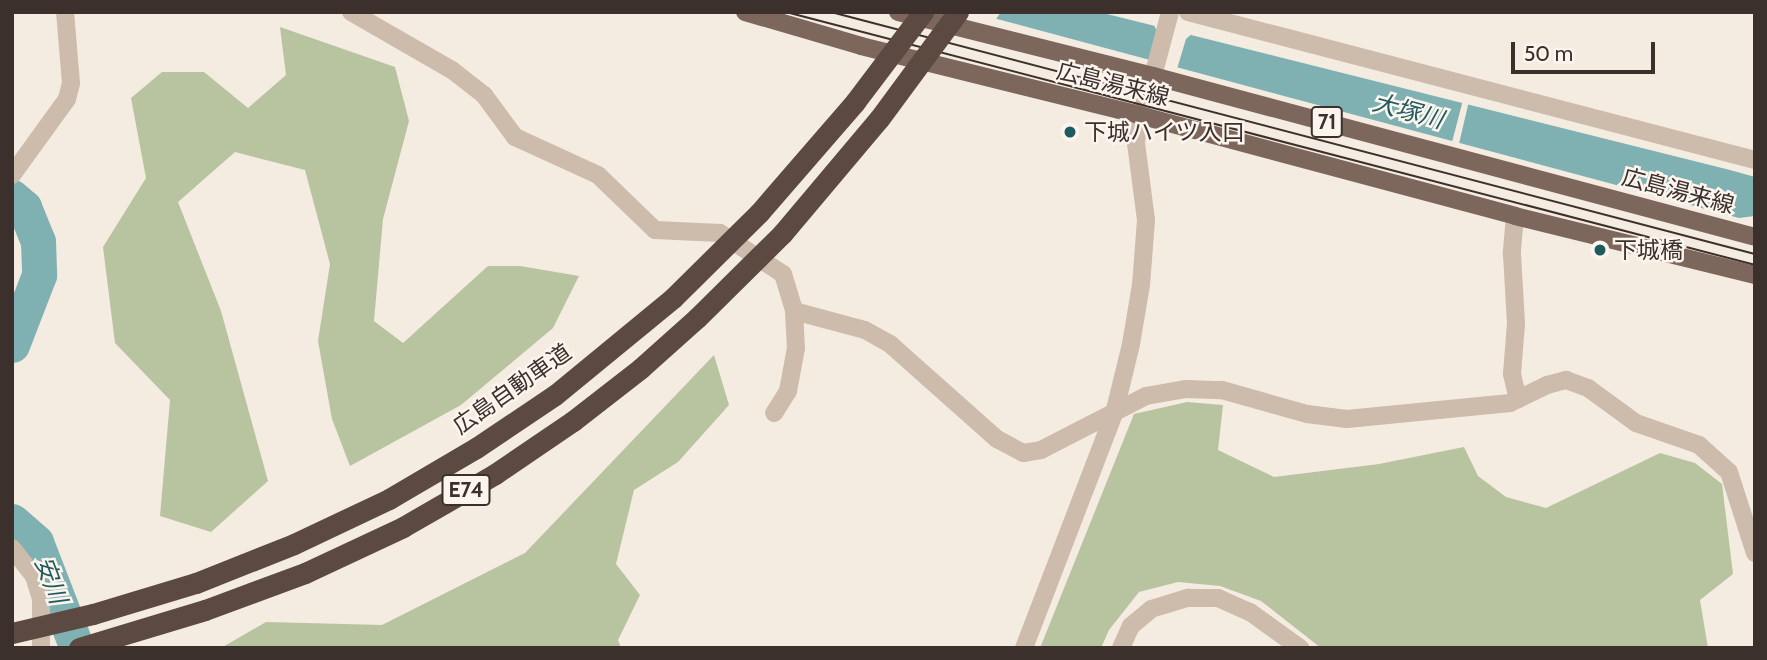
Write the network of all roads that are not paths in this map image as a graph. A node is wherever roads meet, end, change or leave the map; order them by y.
1 (65, 12) edge
2 (351, 12) edge
3 (745, 12) edge
4 (898, 12) edge
5 (923, 12) edge
6 (958, 12) edge
7 (1188, 12) edge
8 (1169, 17) edge
9 (1154, 72) junction
10 (1139, 115) junction
11 (1755, 160) edge
12 (12, 175) edge
13 (1515, 216) junction
14 (1755, 237) edge
15 (1755, 275) edge
16 (794, 311) junction
17 (1518, 399) junction
18 (774, 413) dead end
19 (1114, 414) junction
20 (12, 548) edge
21 (1755, 553) edge
22 (12, 634) edge
23 (1280, 642) edge
24 (41, 648) edge
25 (79, 648) edge
26 (1024, 648) edge
27 (1121, 648) edge
28 (1300, 648) edge

1 - 12 street
2 - 16 street
3 - 10 main road, 広島湯来線 / 71
4 - 9 main road, 広島湯来線 / 71
5 - 22 highway, 広島自動車道 / E74, bridge
6 - 25 highway, E74, bridge
7 - 11 street
8 - 9 street
9 - 10 street
9 - 14 main road, 広島湯来線 / 71
10 - 13 main road, 広島湯来線 / 71
10 - 19 street
13 - 15 main road, 広島湯来線 / 71
13 - 17 street
16 - 18 street
16 - 19 street
17 - 19 street
17 - 21 street
19 - 26 street
20 - 24 street
23 - 27 street
23 - 28 street

